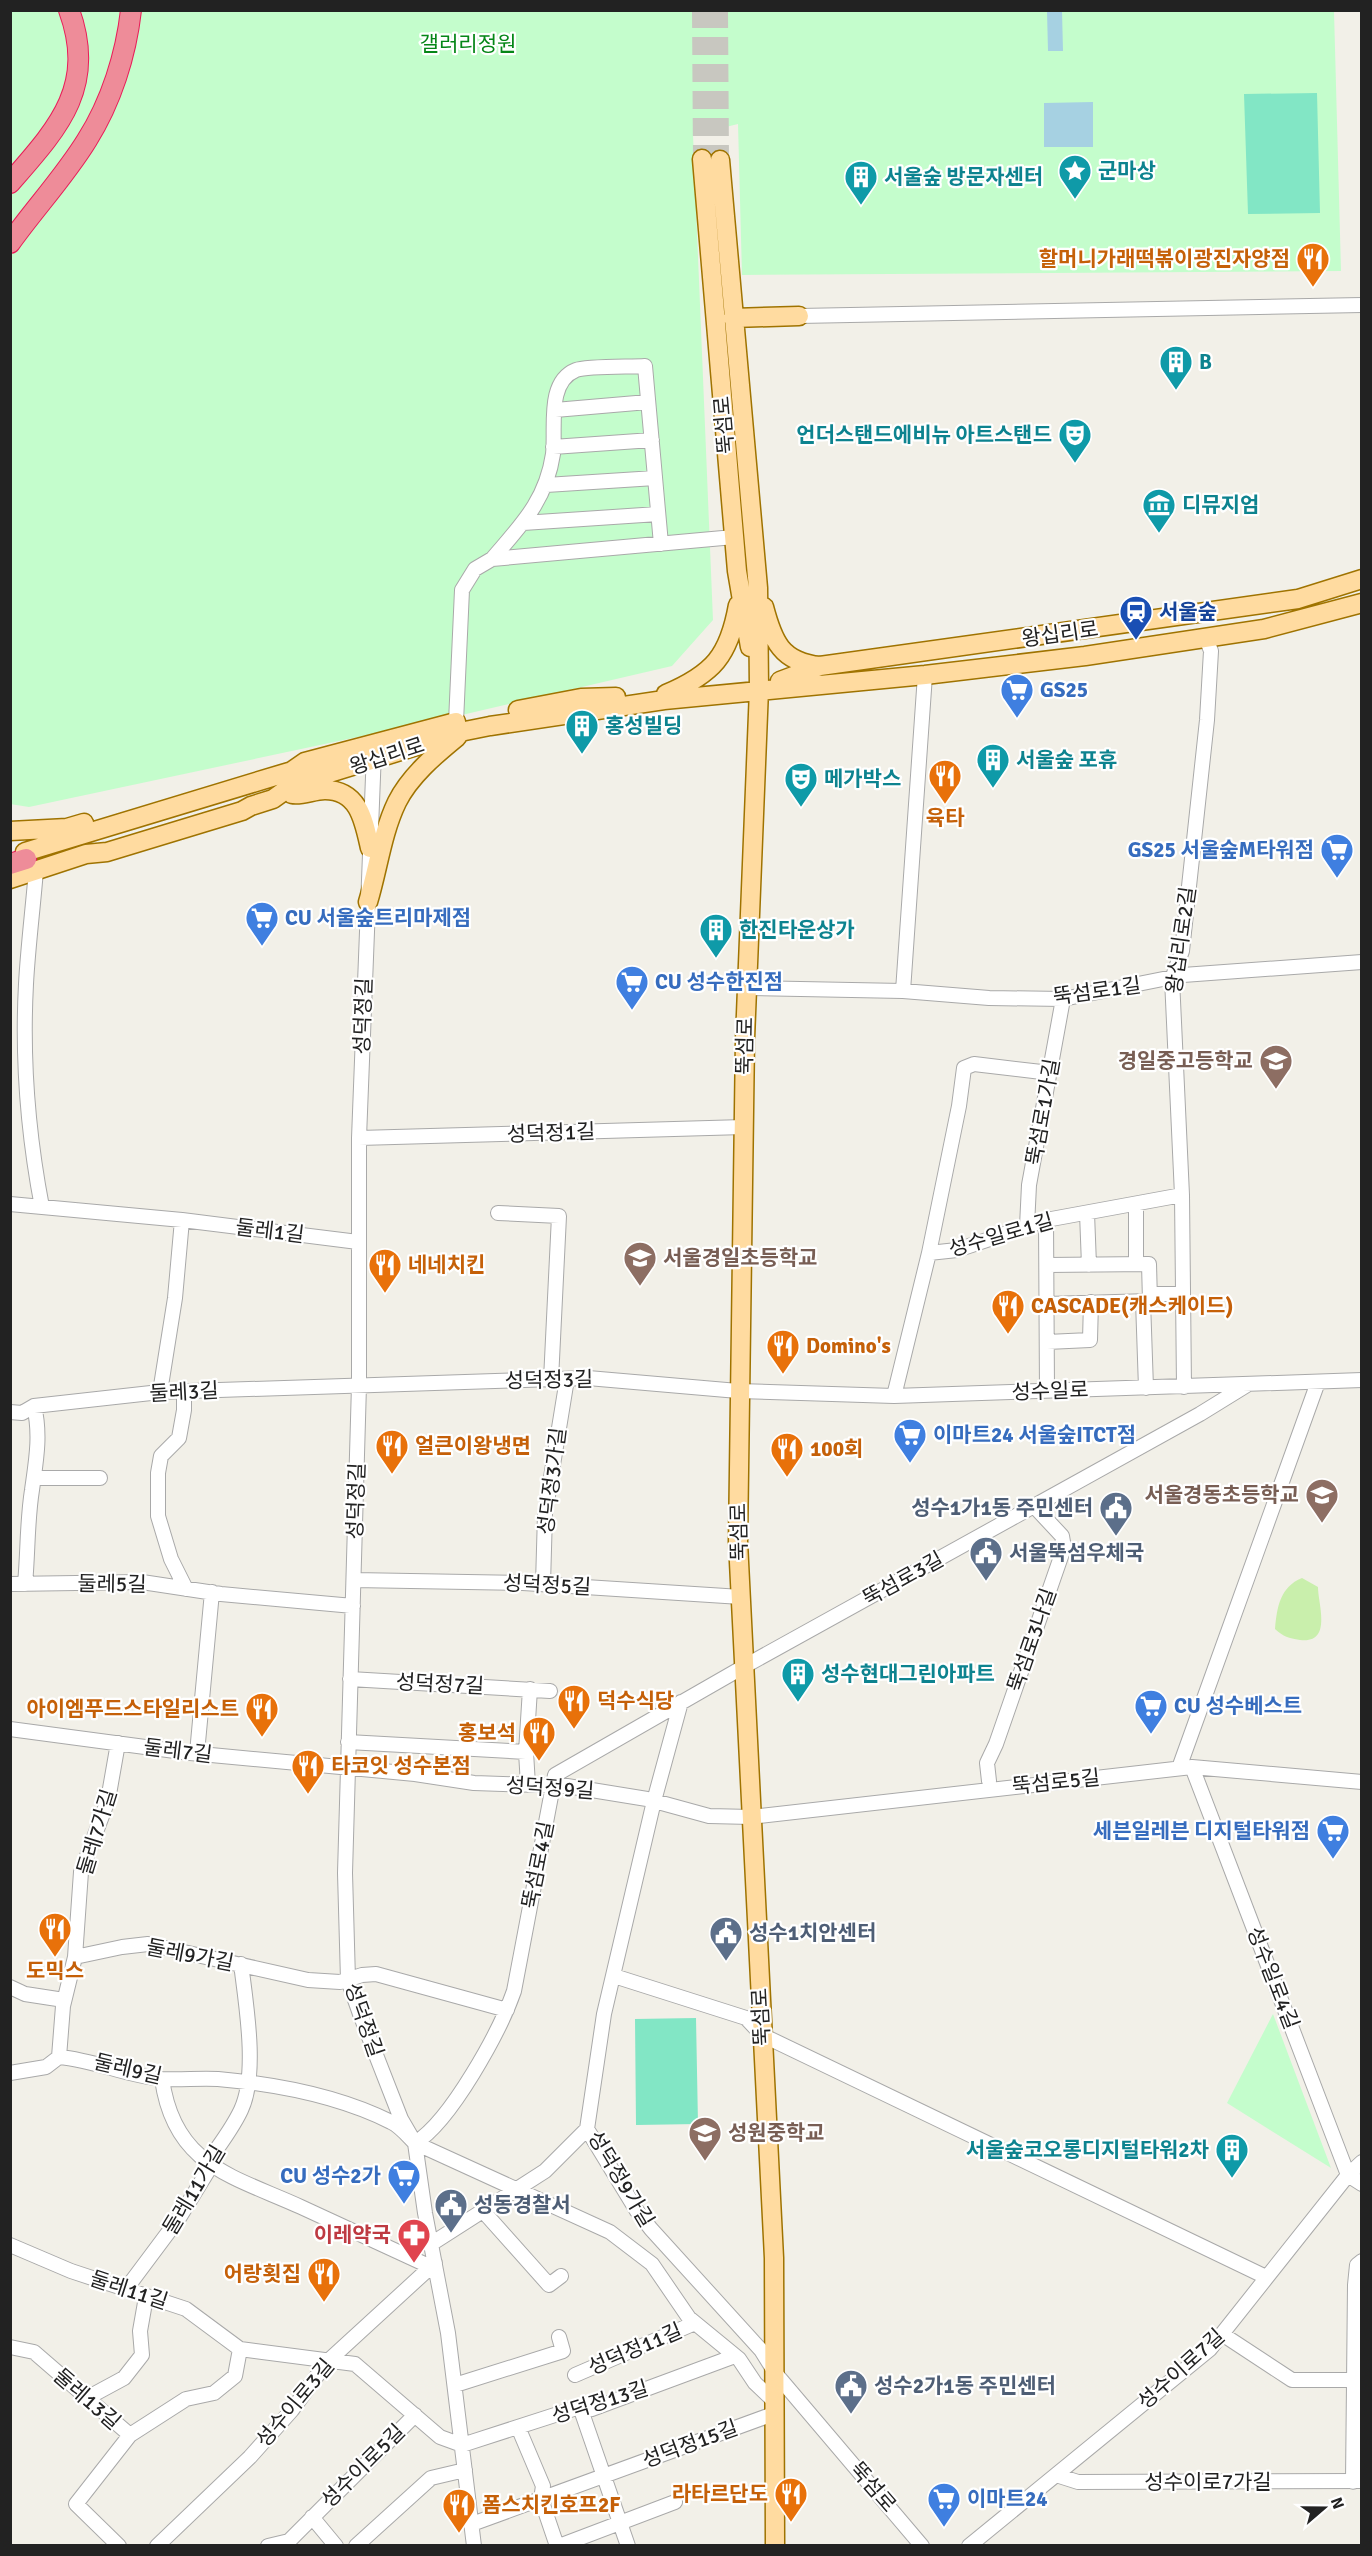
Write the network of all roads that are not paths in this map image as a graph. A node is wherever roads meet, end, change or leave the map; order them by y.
1 (69, 10) edge
2 (131, 10) edge
3 (10, 183) edge
4 (10, 243) edge
5 (1362, 305) edge
6 (799, 316) joint
7 (733, 318) junction
8 (648, 402) junction
9 (555, 410) junction
10 (652, 440) junction
11 (553, 447) junction
12 (655, 478) junction
13 (546, 485) junction
14 (658, 514) junction
15 (523, 523) junction
16 (734, 537) junction
17 (661, 544) junction
18 (492, 559) junction
19 (1362, 579) edge
20 (758, 588) junction
21 (740, 594) junction
22 (1362, 603) edge
23 (1206, 638) junction
24 (820, 666) junction
25 (925, 675) junction
26 (759, 689) junction
27 (664, 694) junction
28 (460, 727) junction
29 (374, 752) junction
30 (305, 762) junction
31 (245, 788) junction
32 (282, 792) junction
33 (10, 831) edge
34 (370, 848) junction
35 (22, 860) edge
36 (10, 879) edge
37 (368, 902) junction
38 (1362, 962) edge
39 (1172, 979) junction
40 (747, 988) junction
41 (903, 991) junction
42 (1063, 999) junction
43 (1050, 1073) junction
44 (744, 1127) junction
45 (358, 1138) junction
46 (1182, 1195) junction
47 (10, 1204) edge
48 (1136, 1204) junction
49 (42, 1207) junction
50 (498, 1213) dead end
51 (1088, 1213) junction
52 (182, 1220) junction
53 (1047, 1220) junction
54 (1028, 1226) junction
55 (358, 1242) junction
56 (929, 1253) junction
57 (1089, 1264) junction
58 (1136, 1264) junction
59 (1047, 1265) junction
60 (1183, 1294) junction
61 (1146, 1298) junction
62 (1091, 1302) junction
63 (1047, 1304) junction
64 (1047, 1342) junction
65 (567, 1379) junction
66 (551, 1380) junction
67 (1362, 1380) edge
68 (1318, 1382) junction
69 (1248, 1384) junction
70 (359, 1385) junction
71 (1184, 1387) junction
72 (1146, 1388) junction
73 (184, 1391) junction
74 (738, 1391) junction
75 (1047, 1391) junction
76 (160, 1392) junction
77 (894, 1396) junction
78 (34, 1406) junction
79 (10, 1412) edge
80 (34, 1478) junction
81 (100, 1478) dead end
82 (1034, 1506) junction
83 (354, 1580) junction
84 (10, 1584) edge
85 (25, 1584) junction
86 (543, 1584) junction
87 (186, 1589) junction
88 (212, 1592) junction
89 (741, 1597) junction
90 (353, 1606) junction
91 (745, 1666) junction
92 (350, 1679) junction
93 (530, 1689) junction
94 (550, 1691) dead end
95 (681, 1702) junction
96 (10, 1729) edge
97 (348, 1742) junction
98 (118, 1743) junction
99 (526, 1752) junction
100 (197, 1753) junction
101 (346, 1767) junction
102 (1186, 1767) junction
103 (989, 1781) dead end
104 (1362, 1782) edge
105 (528, 1785) junction
106 (553, 1785) junction
107 (654, 1801) junction
108 (751, 1817) junction
109 (75, 1957) junction
110 (241, 1964) junction
111 (614, 1976) junction
112 (348, 1980) junction
113 (10, 1987) edge
114 (64, 2000) junction
115 (507, 2010) junction
116 (762, 2035) junction
117 (59, 2057) junction
118 (10, 2073) edge
119 (162, 2079) junction
120 (249, 2083) junction
121 (587, 2129) junction
122 (415, 2143) junction
123 (1362, 2162) edge
124 (211, 2166) junction
125 (1348, 2175) junction
126 (1362, 2184) edge
127 (518, 2189) junction
128 (483, 2211) junction
129 (431, 2244) junction
130 (10, 2245) edge
131 (1362, 2261) edge
132 (433, 2265) junction
133 (561, 2276) dead end
134 (1266, 2277) junction
135 (126, 2289) junction
136 (146, 2297) junction
137 (695, 2323) junction
138 (1222, 2334) junction
139 (559, 2337) dead end
140 (10, 2347) edge
141 (240, 2349) junction
142 (735, 2356) junction
143 (327, 2362) junction
144 (776, 2374) junction
145 (575, 2375) dead end
146 (1354, 2380) junction
147 (455, 2385) junction
148 (87, 2398) junction
149 (580, 2407) junction
150 (776, 2408) junction
151 (415, 2415) junction
152 (518, 2427) junction
153 (130, 2435) junction
154 (462, 2445) junction
155 (465, 2470) junction
156 (1056, 2475) junction
157 (604, 2476) junction
158 (1357, 2481) edge
159 (541, 2499) junction
160 (675, 2502) dead end
161 (312, 2517) junction
162 (620, 2523) junction
163 (472, 2524) junction
164 (119, 2546) edge
165 (157, 2546) edge
166 (268, 2546) edge
167 (336, 2546) edge
168 (356, 2546) edge
169 (474, 2546) edge
170 (558, 2546) edge
171 (628, 2546) edge
172 (775, 2546) edge
173 (922, 2546) edge
174 (969, 2546) edge

1 - 3 highway
2 - 4 highway
5 - 6 street
6 - 7 main road
7 - 16 main road, 뚝섬로
7 - 20 main road, 뚝섬로
8 - 9 street
8 - 9 street
8 - 10 street
9 - 11 street
10 - 11 street
10 - 12 street
11 - 13 street
12 - 13 street
12 - 14 street
13 - 15 street
14 - 15 street
14 - 17 street
15 - 18 street
16 - 17 street
16 - 21 main road, 뚝섬로
17 - 18 street
18 - 28 street
19 - 24 main road, 왕십리로
20 - 24 main road
20 - 26 main road, 뚝섬로
21 - 26 main road, 뚝섬로
21 - 27 main road
22 - 23 main road, 왕십리로
23 - 25 main road, 왕십리로
23 - 39 street, 왕십리로2길
24 - 26 main road, 왕십리로
25 - 26 main road, 왕십리로
25 - 41 street
26 - 27 main road, 왕십리로
26 - 28 main road, 왕십리로
26 - 40 main road, 뚝섬로
27 - 28 main road, 왕십리로
28 - 29 main road, 왕십리로
28 - 37 main road
29 - 30 main road, 왕십리로
29 - 32 main road, 왕십리로
29 - 34 street, 성덕정길
30 - 31 main road, 왕십리로
30 - 33 main road
31 - 32 main road, 왕십리로
31 - 35 main road, 왕십리로
32 - 34 main road
32 - 35 main road
34 - 37 street, 성덕정길
35 - 36 main road
35 - 49 street
37 - 45 street, 성덕정길
38 - 39 street, 뚝섬로1길
39 - 42 street, 뚝섬로1길
39 - 46 street, 왕십리로2길
40 - 41 street, 뚝섬로1길
40 - 44 main road, 뚝섬로
41 - 42 street, 뚝섬로1길
42 - 43 street, 뚝섬로1가길
43 - 54 street, 뚝섬로1가길
43 - 56 street
44 - 45 street, 성덕정1길
44 - 74 main road, 뚝섬로
45 - 55 street, 성덕정길
46 - 48 street, 성수일로1길
46 - 60 street, 왕십리로2길
47 - 49 street, 둘레1길
48 - 51 street, 성수일로1길
48 - 58 street
49 - 52 street, 둘레1길
50 - 66 street
51 - 53 street, 성수일로1길
51 - 57 street
52 - 55 street, 둘레1길
52 - 76 street
53 - 54 street, 성수일로1길
53 - 59 street
54 - 56 street, 성수일로1길
55 - 70 street, 성덕정길
56 - 77 street, 성수일로1길
57 - 58 street
57 - 59 street
58 - 61 street
59 - 63 street
60 - 61 street
60 - 71 street, 왕십리로2길
61 - 62 street
61 - 72 street
62 - 63 street
62 - 64 street
63 - 64 street
64 - 75 street
65 - 66 street, 성덕정3길
65 - 74 street, 성덕정3길
65 - 86 street, 성덕정3가길
66 - 70 street, 성덕정3길
67 - 68 street, 성수일로
68 - 69 street, 성수일로
68 - 102 street
69 - 71 street, 성수일로
69 - 82 street, 뚝섬로3길
70 - 73 street, 둘레3길
70 - 83 street, 성덕정길
71 - 72 street, 성수일로
72 - 75 street, 성수일로
73 - 76 street, 둘레3길
73 - 87 street
74 - 77 street, 성수일로
74 - 89 main road, 뚝섬로
75 - 77 street, 성수일로
76 - 78 street, 둘레3길
78 - 79 street, 둘레3길
78 - 80 street
80 - 81 street
80 - 85 street
82 - 91 street, 뚝섬로3길
82 - 103 street, 뚝섬로3나길
83 - 86 street, 성덕정5길
83 - 90 street, 성덕정길
84 - 85 street, 둘레5길
85 - 87 street, 둘레5길
86 - 89 street, 성덕정5길
87 - 88 street, 둘레5길
88 - 90 street, 둘레5길
88 - 100 street
89 - 91 main road, 뚝섬로
90 - 92 street, 성덕정길
91 - 95 street
91 - 108 main road, 뚝섬로
92 - 93 street, 성덕정7길
92 - 97 street, 성덕정길
93 - 94 street, 성덕정7길
93 - 99 street
95 - 106 street
95 - 107 street, 성덕정9가길
96 - 98 street, 둘레7길
97 - 99 street
97 - 101 street, 성덕정길
98 - 100 street, 둘레7길
98 - 109 street, 둘레7가길
99 - 105 street
100 - 101 street, 둘레7길
101 - 105 street, 성덕정9길
101 - 112 street, 성덕정길
102 - 104 street, 뚝섬로5길
102 - 108 street, 뚝섬로5길
102 - 125 street, 성수일로4길
105 - 106 street, 성덕정9길
106 - 107 street, 성덕정9길
106 - 115 street, 뚝섬로4길
107 - 108 street, 성덕정9길
107 - 111 street, 성덕정9가길
108 - 116 main road, 뚝섬로
109 - 110 street, 둘레9가길
109 - 114 street
110 - 112 street, 둘레9가길
110 - 120 street
111 - 116 street
111 - 121 street, 성덕정9가길
112 - 115 street, 둘레9가길
112 - 122 street, 성덕정길
113 - 114 street
114 - 117 street
115 - 122 street, 뚝섬로4길
116 - 134 street
116 - 144 main road, 뚝섬로
117 - 118 street
117 - 119 street, 둘레9길
119 - 120 street, 둘레9길
119 - 124 street
120 - 122 street, 둘레9길
120 - 124 street, 둘레11가길
121 - 127 street
121 - 144 street, 성덕정9가길
122 - 127 street, 성덕정11길
122 - 129 street, 성덕정길
123 - 125 street, 성수이로7길
124 - 132 street
124 - 135 street, 둘레11가길
125 - 126 street
125 - 134 street, 성수이로7길
127 - 128 street
127 - 137 street, 성덕정11길
128 - 129 street
128 - 133 street
129 - 132 street, 성덕정길
130 - 135 street, 둘레11길
131 - 146 street
132 - 143 street, 성수이로3길
132 - 147 street, 성덕정길
134 - 138 street, 성수이로7길
135 - 136 street, 둘레11길
136 - 141 street, 둘레11길
136 - 148 street
137 - 142 street, 성덕정11길
137 - 145 street, 성덕정11길
138 - 146 street
138 - 156 street, 성수이로7길
139 - 147 street
140 - 148 street, 둘레13길
141 - 143 street, 둘레11길
141 - 153 street
142 - 149 street, 성덕정13길
142 - 150 street, 성덕정11길
143 - 151 street, 둘레11길
143 - 165 street, 성수이로3길
144 - 150 main road, 뚝섬로
144 - 173 street, 뚝섬로
146 - 158 street
147 - 154 street, 성덕정길
148 - 153 street, 둘레13길
149 - 152 street, 성덕정13길
149 - 157 street
150 - 157 street, 성덕정15길
150 - 172 main road, 뚝섬로
151 - 154 street, 둘레11길
151 - 161 street, 성수이로5길
152 - 154 street, 성덕정13길
152 - 159 street
153 - 164 street, 둘레13길
154 - 155 street, 성덕정길
155 - 163 street, 성덕정길
155 - 168 street
156 - 158 street, 성수이로7가길
156 - 174 street, 성수이로7길
157 - 159 street, 성덕정15길
157 - 162 street
159 - 163 street, 성덕정15길
159 - 170 street
160 - 162 street
161 - 166 street, 성수이로5길
161 - 167 street, 성수이로5길
162 - 170 street
162 - 171 street
163 - 169 street, 성덕정길

